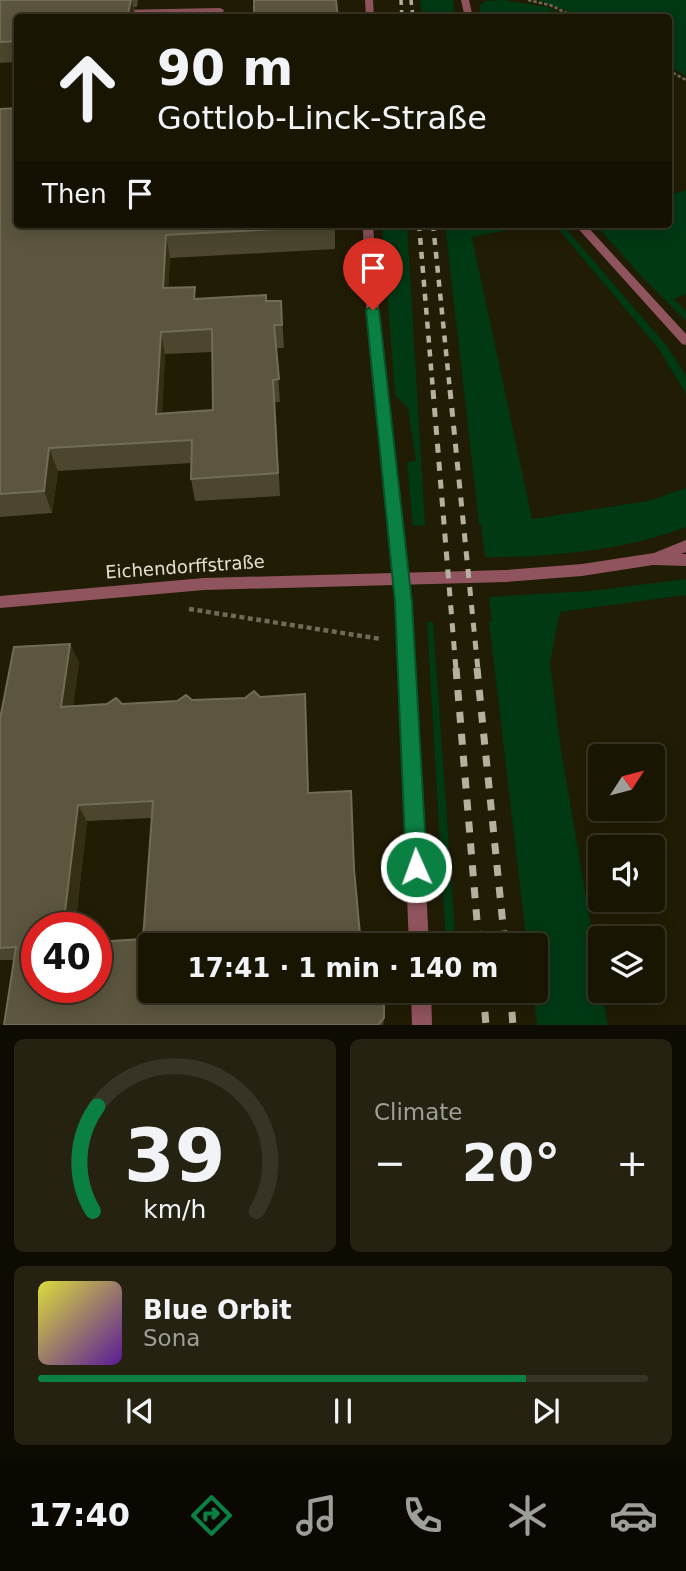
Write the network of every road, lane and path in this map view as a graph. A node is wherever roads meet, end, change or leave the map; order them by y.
1 (528, 0) edge
2 (220, 10) dead end
3 (110, 13) edge
4 (569, 14) edge
5 (369, 228) edge
6 (583, 228) edge
7 (686, 341) edge
8 (686, 546) edge
9 (653, 559) junction
10 (686, 560) edge
11 (0, 603) edge
12 (180, 608) dead end
13 (406, 643) junction
14 (418, 933) edge
15 (421, 1003) edge
16 (422, 1025) edge

1 - 4 path
2 - 3 street
5 - 13 street, bridge
6 - 7 street
8 - 9 street
9 - 10 street
9 - 11 street, Eichendorffstraße
12 - 13 path
13 - 14 street
15 - 16 street

